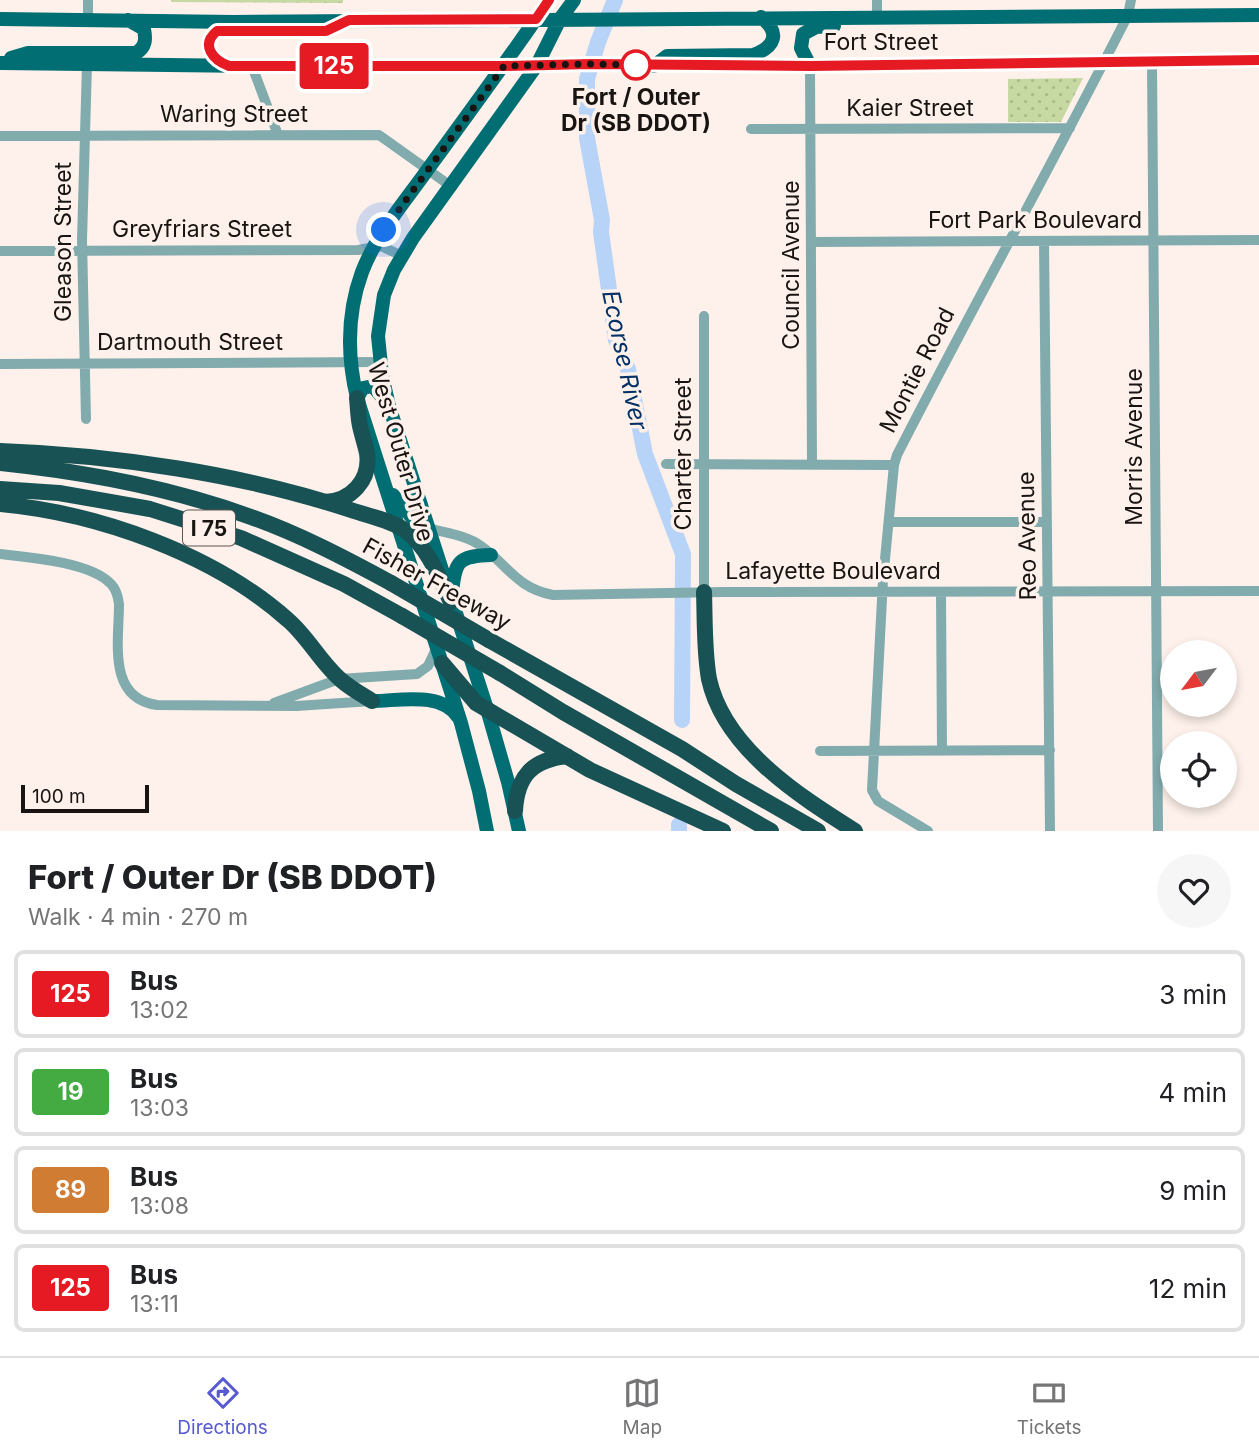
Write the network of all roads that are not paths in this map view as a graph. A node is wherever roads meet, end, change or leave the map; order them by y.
1 (88, 0) edge
2 (549, 0) edge
3 (573, 0) edge
4 (877, 0) edge
5 (1131, 0) edge
6 (1128, 15) junction
7 (1259, 15) edge
8 (949, 16) junction
9 (761, 17) junction
10 (877, 18) junction
11 (0, 19) edge
12 (88, 19) junction
13 (125, 19) junction
14 (536, 19) junction
15 (560, 19) junction
16 (349, 20) junction
17 (1259, 53) edge
18 (1259, 60) edge
19 (0, 62) edge
20 (1155, 63) junction
21 (87, 64) junction
22 (1103, 64) junction
23 (537, 65) junction
24 (654, 65) junction
25 (229, 66) junction
26 (253, 66) junction
27 (504, 66) junction
28 (810, 66) junction
29 (1070, 128) junction
30 (751, 129) dead end
31 (811, 129) junction
32 (84, 135) junction
33 (278, 135) junction
34 (0, 136) edge
35 (428, 170) junction
36 (452, 187) junction
37 (1259, 240) edge
38 (1009, 241) junction
39 (1044, 241) junction
40 (1154, 241) junction
41 (812, 242) junction
42 (373, 247) junction
43 (82, 250) junction
44 (0, 251) edge
45 (402, 256) junction
46 (704, 316) dead end
47 (380, 362) junction
48 (85, 363) junction
49 (350, 363) junction
50 (0, 364) edge
51 (358, 398) junction
52 (389, 406) junction
53 (86, 419) dead end
54 (0, 451) edge
55 (0, 463) edge
56 (666, 464) dead end
57 (704, 464) junction
58 (812, 464) junction
59 (894, 465) junction
60 (0, 489) edge
61 (388, 489) junction
62 (325, 502) junction
63 (0, 504) edge
64 (888, 522) junction
65 (1047, 522) junction
66 (399, 526) junction
67 (428, 528) junction
68 (0, 554) edge
69 (491, 555) junction
70 (1259, 591) edge
71 (883, 592) junction
72 (941, 592) junction
73 (1048, 592) junction
74 (1155, 592) junction
75 (697, 593) junction
76 (451, 601) junction
77 (440, 655) junction
78 (339, 679) junction
79 (372, 701) junction
80 (267, 706) junction
81 (487, 709) junction
82 (461, 723) junction
83 (1050, 750) junction
84 (820, 751) dead end
85 (874, 751) junction
86 (942, 751) junction
87 (566, 756) junction
88 (515, 811) junction
89 (486, 831) edge
90 (519, 831) edge
91 (723, 831) edge
92 (771, 831) edge
93 (818, 831) edge
94 (855, 831) edge
95 (928, 831) edge
96 (1050, 831) edge
97 (1158, 831) edge

1 - 12 street
2 - 14 main road, West Outer Drive
3 - 15 main road, West Outer Drive
4 - 10 street
5 - 6 street, Montie Road
6 - 7 main road, Fort Street
6 - 8 main road, Fort Street
6 - 22 street, Montie Road
8 - 10 main road, Fort Street
8 - 28 main road
9 - 10 main road, Fort Street
9 - 15 main road, Fort Street
9 - 24 main road
11 - 12 main road, Fort Street
12 - 13 main road, Fort Street
13 - 16 main road, Fort Street
13 - 19 main road
14 - 15 main road, Fort Street
14 - 16 main road, Fort Street
14 - 27 main road, West Outer Drive
15 - 23 main road, West Outer Drive
16 - 25 main road
17 - 20 main road
18 - 20 main road, Fort Street
19 - 21 main road, Fort Street
20 - 22 main road, Fort Street
20 - 40 street, Morris Avenue
21 - 25 main road, Fort Street
21 - 32 street, Gleason Street
22 - 28 main road, Fort Street
22 - 29 street, Montie Road
23 - 24 main road, Fort Street
23 - 27 main road, Fort Street
23 - 36 main road, West Outer Drive
24 - 28 main road, Fort Street
25 - 26 main road, Fort Street
26 - 27 main road, Fort Street
26 - 33 street
27 - 35 main road, West Outer Drive
28 - 31 street, Council Avenue
29 - 31 street, Kaier Street
29 - 38 street, Montie Road
30 - 31 street, Kaier Street
31 - 41 street, Council Avenue
32 - 33 street, Waring Street
32 - 34 street, Waring Street
32 - 43 street, Gleason Street
33 - 35 street, Waring Street
35 - 36 street, Waring Street
35 - 42 main road, West Outer Drive
36 - 45 main road, West Outer Drive
37 - 40 street, Fort Park Boulevard
38 - 39 street, Fort Park Boulevard
38 - 41 street, Fort Park Boulevard
38 - 59 street, Montie Road
39 - 40 street, Fort Park Boulevard
39 - 65 street, Reo Avenue
40 - 74 street, Morris Avenue
41 - 58 street, Council Avenue
42 - 43 street, Greyfriars Street
42 - 45 street, Greyfriars Street
42 - 49 main road, West Outer Drive
43 - 44 street, Greyfriars Street
43 - 48 street, Gleason Street
45 - 47 main road, West Outer Drive
46 - 57 street, Charter Street
47 - 49 street, Dartmouth Street
47 - 52 main road, West Outer Drive
48 - 49 street, Dartmouth Street
48 - 50 street, Dartmouth Street
48 - 53 street, Gleason Street
49 - 51 main road, West Outer Drive
51 - 52 main road
51 - 61 main road, West Outer Drive
51 - 62 highway
52 - 67 main road, West Outer Drive
54 - 62 highway
55 - 93 highway, Fisher Freeway / I 75, bridge
56 - 57 street
57 - 58 street
57 - 75 street, Charter Street
58 - 59 street
59 - 64 street, Montie Road
60 - 92 highway, Fisher Freeway / I 75, bridge
61 - 66 main road, West Outer Drive
61 - 67 main road
62 - 66 highway
63 - 78 highway
64 - 65 street
64 - 71 street, Montie Road
65 - 73 street, Reo Avenue
66 - 76 highway
66 - 77 main road, West Outer Drive
67 - 69 street, Lafayette Boulevard
67 - 76 main road, West Outer Drive
68 - 80 street
69 - 75 street, Lafayette Boulevard
69 - 76 main road
70 - 74 street, Lafayette Boulevard
71 - 72 street, Lafayette Boulevard
71 - 75 street, Lafayette Boulevard
71 - 85 street, Montie Road
72 - 73 street, Lafayette Boulevard
72 - 86 street
73 - 74 street, Lafayette Boulevard
73 - 83 street, Reo Avenue
74 - 97 street, Morris Avenue
75 - 94 highway
76 - 81 main road, West Outer Drive
77 - 78 street
77 - 81 highway
77 - 82 main road, West Outer Drive
78 - 79 highway
78 - 80 street
79 - 80 street
79 - 82 main road
81 - 87 highway
81 - 88 main road, West Outer Drive
82 - 89 main road, West Outer Drive
83 - 86 street
83 - 96 street, Reo Avenue
84 - 85 street
85 - 86 street
85 - 95 street, Montie Road
87 - 88 highway
87 - 91 highway
88 - 90 main road, West Outer Drive

